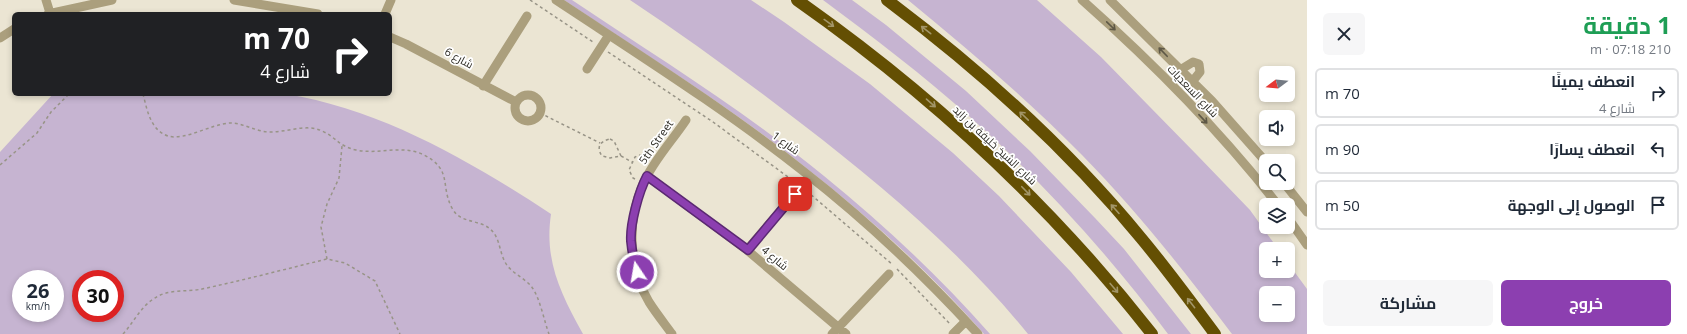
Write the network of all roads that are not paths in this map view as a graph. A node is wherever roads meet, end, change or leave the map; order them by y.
1 (46, 0) edge
2 (112, 0) edge
3 (234, 0) edge
4 (391, 0) edge
5 (556, 0) edge
6 (797, 0) edge
7 (887, 0) edge
8 (1082, 0) edge
9 (1110, 0) edge
10 (260, 2) edge
11 (49, 12) edge
12 (58, 12) edge
13 (308, 12) edge
14 (386, 12) edge
15 (527, 16) dead end
16 (12, 30) edge
17 (609, 35) junction
18 (0, 38) edge
19 (392, 38) edge
20 (587, 69) dead end
21 (1180, 70) junction
22 (1192, 82) junction
23 (483, 86) junction
24 (516, 102) junction
25 (686, 120) dead end
26 (1259, 154) edge
27 (642, 178) junction
28 (1290, 190) edge
29 (795, 194) dead end
30 (1272, 198) edge
31 (1307, 212) edge
32 (1295, 228) edge
33 (1307, 245) edge
34 (748, 250) junction
35 (889, 274) dead end
36 (966, 321) junction
37 (836, 331) edge
38 (955, 332) edge
39 (672, 334) edge
40 (846, 334) edge
41 (978, 334) edge
42 (1152, 334) edge
43 (1215, 334) edge

1 - 11 street
2 - 12 street
3 - 10 street
4 - 14 street
5 - 17 street, شارع 1
6 -> 42 highway, شارع الشيخ خليفة بن زايد
43 -> 7 highway
8 -> 30 street, شارع السعديات
21 -> 9 street, شارع السعديات
10 - 13 street
15 - 23 street
16 - 18 street
17 - 20 street
17 - 36 street, شارع 1
19 - 23 street, شارع 6
21 - 22 street, شارع السعديات
21 - 22 street
22 - 26 street, شارع السعديات
23 - 24 street, شارع 6
24 - 24 street
25 - 27 street, 5th Street
27 - 34 street, شارع 4
27 - 39 street, 5th Street
28 - 31 street
29 - 34 street
32 - 33 street
34 - 37 street, شارع 4
35 - 37 street
36 - 38 street
36 - 41 street, شارع 1
37 - 40 street, شارع 4

